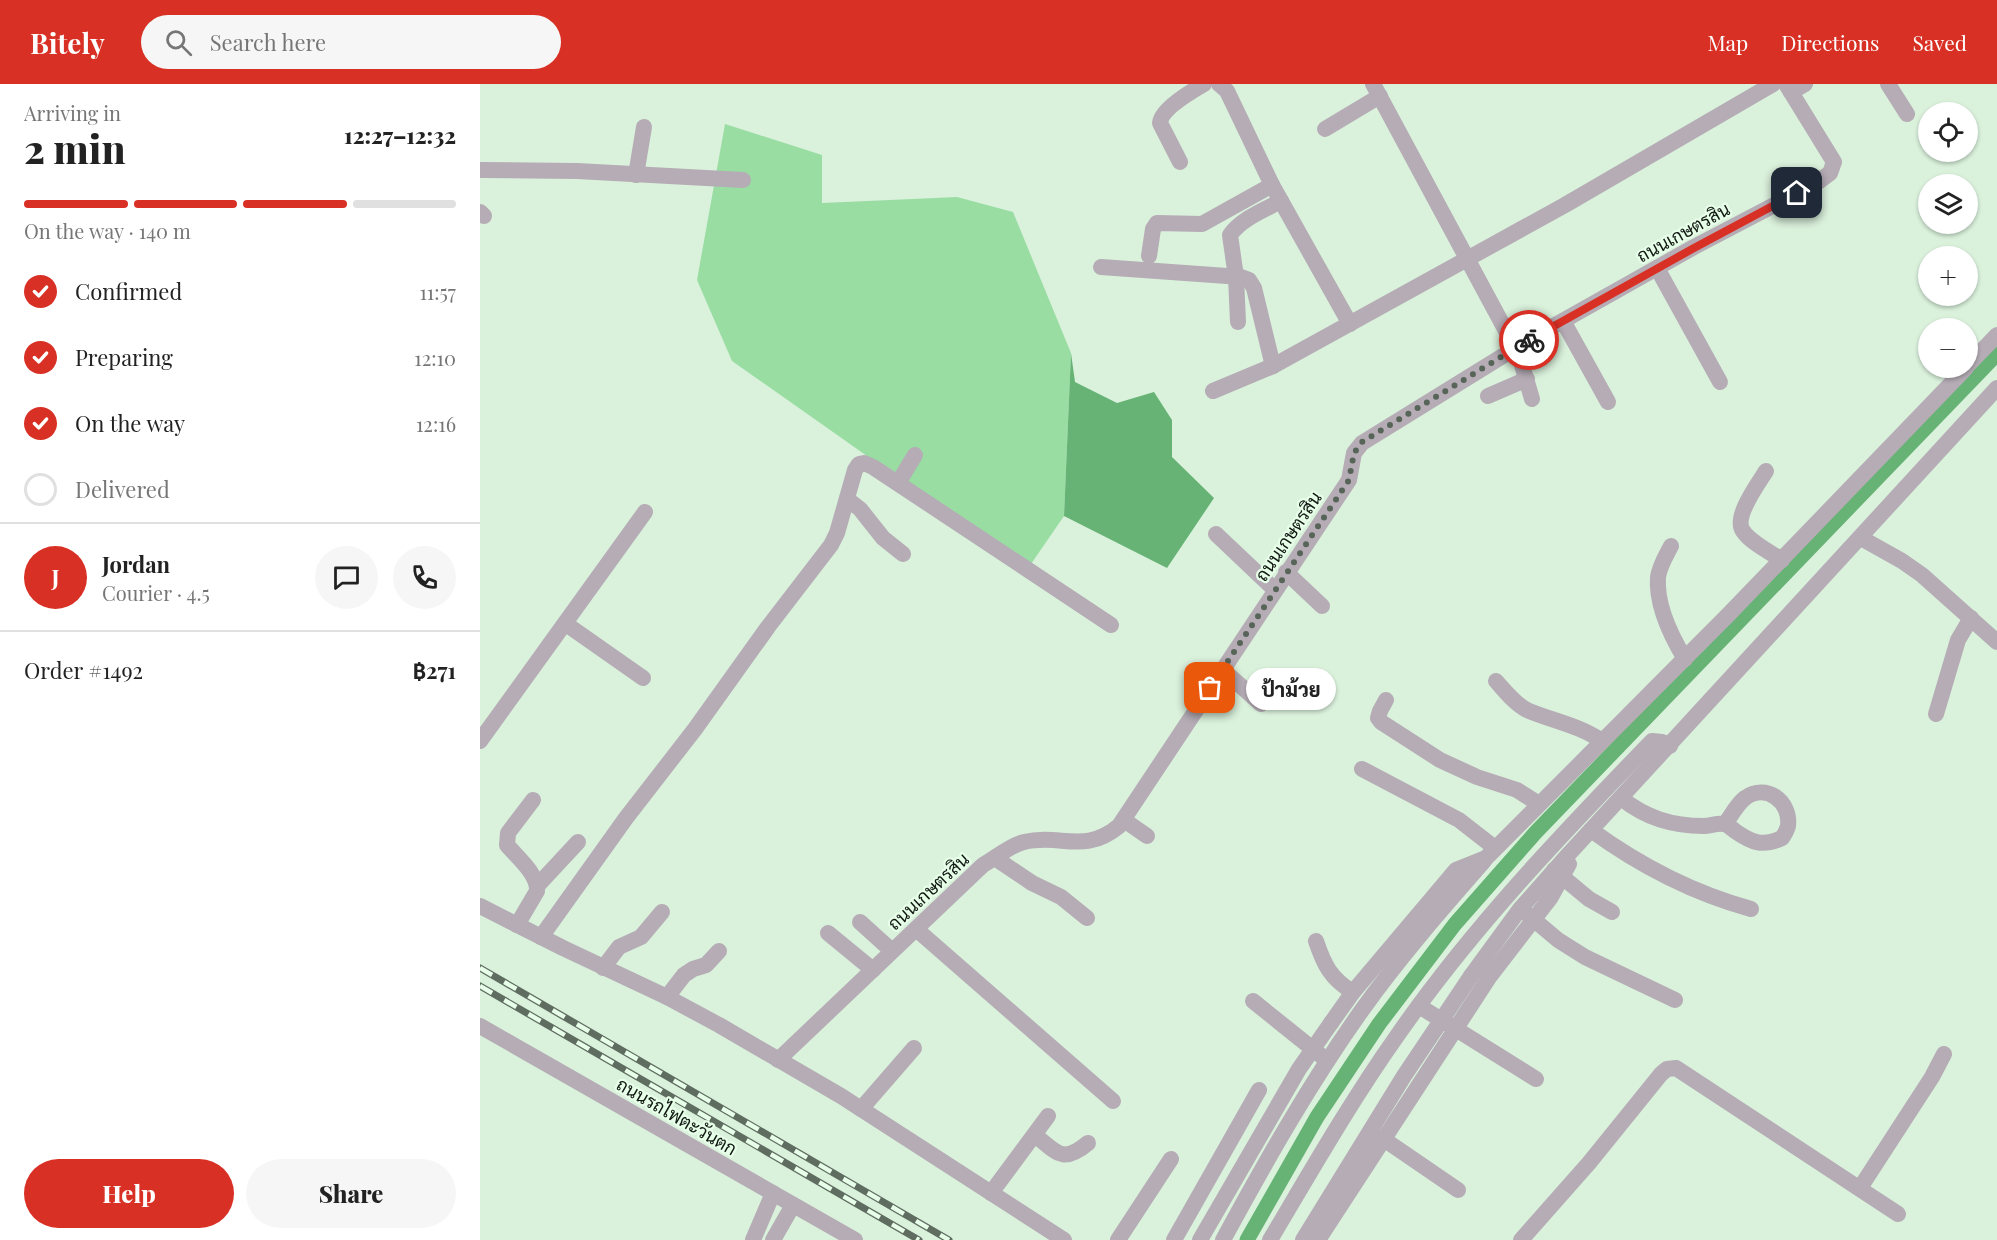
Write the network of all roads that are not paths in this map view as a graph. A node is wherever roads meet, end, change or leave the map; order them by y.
1 (1204, 84) edge
2 (1219, 84) edge
3 (1773, 84) edge
4 (1888, 84) edge
5 (1794, 87) edge
6 (1376, 90) edge
7 (1907, 114) dead end
8 (644, 127) dead end
9 (1325, 129) dead end
10 (1180, 162) dead end
11 (480, 170) edge
12 (636, 175) junction
13 (743, 180) dead end
14 (1272, 185) junction
15 (1281, 201) junction
16 (1149, 256) dead end
17 (1466, 260) junction
18 (1101, 267) dead end
19 (1658, 268) junction
20 (1236, 277) junction
21 (1563, 321) junction
22 (1238, 322) dead end
23 (1350, 324) junction
24 (1997, 335) edge
25 (1515, 348) junction
26 (1978, 355) edge
27 (1273, 366) junction
28 (1956, 378) edge
29 (1527, 379) junction
30 (1720, 382) dead end
31 (1997, 388) edge
32 (1213, 392) dead end
33 (1488, 396) dead end
34 (1532, 399) dead end
35 (1608, 402) dead end
36 (915, 455) dead end
37 (1766, 471) dead end
38 (898, 483) junction
39 (847, 499) junction
40 (645, 512) dead end
41 (1216, 534) dead end
42 (1861, 538) junction
43 (1671, 546) dead end
44 (903, 554) dead end
45 (1782, 560) junction
46 (1286, 573) junction
47 (1275, 590) junction
48 (1322, 606) dead end
49 (1971, 618) junction
50 (566, 624) junction
51 (1111, 625) dead end
52 (1997, 642) edge
53 (1685, 658) junction
54 (1223, 670) junction
55 (643, 678) dead end
56 (1496, 681) dead end
57 (1386, 700) dead end
58 (1261, 704) dead end
59 (1936, 714) dead end
60 (480, 741) edge
61 (1602, 741) junction
62 (1670, 746) junction
63 (1362, 769) dead end
64 (1621, 798) junction
65 (533, 800) dead end
66 (1539, 804) junction
67 (1124, 820) junction
68 (1725, 824) dead end
69 (1591, 830) junction
70 (1147, 836) dead end
71 (578, 842) dead end
72 (1491, 853) junction
73 (995, 858) junction
74 (1558, 874) junction
75 (538, 885) junction
76 (480, 906) edge
77 (1751, 909) dead end
78 (662, 912) dead end
79 (1612, 912) dead end
80 (1527, 914) junction
81 (1087, 918) dead end
82 (860, 922) dead end
83 (517, 925) junction
84 (916, 928) junction
85 (828, 933) dead end
86 (541, 937) junction
87 (1316, 941) dead end
88 (718, 951) dead end
89 (892, 951) junction
90 (603, 968) junction
91 (873, 970) junction
92 (1353, 992) junction
93 (667, 998) junction
94 (1675, 1000) dead end
95 (1253, 1001) dead end
96 (1419, 1005) junction
97 (480, 1026) edge
98 (1455, 1028) junction
99 (914, 1048) dead end
100 (1312, 1049) junction
101 (1944, 1054) dead end
102 (778, 1060) junction
103 (1328, 1061) junction
104 (1536, 1079) dead end
105 (1259, 1090) dead end
106 (1113, 1101) dead end
107 (861, 1109) junction
108 (1048, 1116) dead end
109 (1035, 1135) junction
110 (1382, 1138) junction
111 (1088, 1143) dead end
112 (1170, 1159) dead end
113 (1860, 1188) junction
114 (1458, 1190) dead end
115 (773, 1193) junction
116 (991, 1193) junction
117 (793, 1204) junction
118 (1898, 1214) dead end
119 (753, 1240) edge
120 (773, 1240) edge
121 (855, 1240) edge
122 (1064, 1240) edge
123 (1118, 1240) edge
124 (1174, 1240) edge
125 (1200, 1240) edge
126 (1223, 1240) edge
127 (1270, 1240) edge
128 (1303, 1240) edge
129 (1318, 1240) edge
130 (1521, 1240) edge

1 - 10 street
2 - 14 street
3 - 17 street
4 - 7 street
5 - 19 street, ถนนเกษตรสิน
6 - 9 street
6 - 17 street
8 - 12 street
11 - 12 street
12 - 13 street
14 - 15 street
14 - 16 street
15 - 20 street
15 - 23 street
17 - 23 street
17 - 25 street
18 - 20 street
19 - 21 street, ถนนเกษตรสิน
19 - 30 street
20 - 22 street
20 - 27 street
21 - 25 street, ถนนเกษตรสิน
21 - 35 street
23 - 27 street
24 - 26 street
25 - 29 street
25 - 46 street, ถนนเกษตรสิน
27 - 32 street
28 - 45 street
29 - 33 street
29 - 34 street
31 - 42 street
36 - 38 street
37 - 45 street
38 - 39 street
38 - 51 street
39 - 44 street
39 - 86 street
40 - 50 street
41 - 47 street
42 - 49 street
42 - 62 street
43 - 53 street
45 - 53 street
46 - 47 street, ถนนเกษตรสิน
46 - 48 street
47 - 54 street, ถนนเกษตรสิน
49 - 52 street
49 - 59 street
50 - 55 street
50 - 60 street
53 - 61 street
54 - 58 street
54 - 67 street, ถนนเกษตรสิน
56 - 61 street
57 - 66 street
61 - 66 street
62 - 64 street
62 - 96 street
63 - 72 street
64 - 68 street
64 - 69 street
65 - 75 street
66 - 72 street
67 - 70 street
67 - 73 street, ถนนเกษตรสิน
69 - 74 street
69 - 77 street
71 - 75 street
72 - 92 street
72 - 103 street
73 - 81 street
73 - 84 street, ถนนเกษตรสิน
74 - 79 street
74 - 80 street
75 - 83 street
76 - 83 street
78 - 90 street
80 - 94 street
80 - 98 street
80 - 128 street, bridge
82 - 89 street
83 - 86 street
84 - 89 street, ถนนเกษตรสิน
84 - 106 street
85 - 91 street
86 - 90 street
87 - 92 street
88 - 93 street
89 - 91 street, ถนนเกษตรสิน
90 - 93 street
91 - 102 street, ถนนเกษตรสิน
92 - 100 street, bridge
93 - 102 street
95 - 100 street
96 - 98 street
96 - 127 street
97 - 115 street, ถนนรถไฟตะวันตก
98 - 104 street
98 - 110 street
99 - 107 street
100 - 103 street
100 - 125 street, bridge
101 - 113 street
102 - 107 street
103 - 126 street
105 - 124 street
107 - 116 street
108 - 109 street
109 - 111 street
109 - 116 street
110 - 114 street
110 - 129 street
112 - 123 street
113 - 118 street
113 - 130 street
115 - 117 street, ถนนรถไฟตะวันตก
115 - 119 street
116 - 122 street
117 - 120 street
117 - 121 street, ถนนรถไฟตะวันตก

